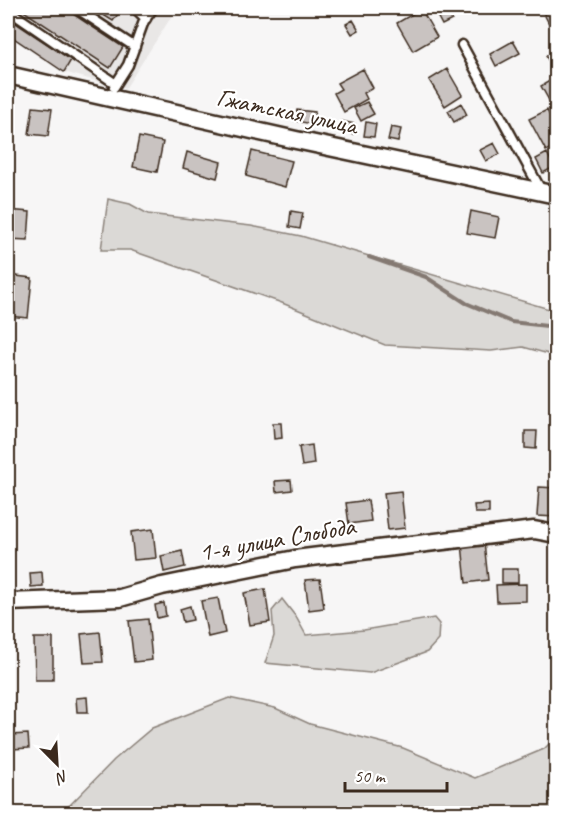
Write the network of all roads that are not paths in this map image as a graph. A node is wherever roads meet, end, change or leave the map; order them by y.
1 (76, 8) edge
2 (135, 8) edge
3 (153, 8) edge
4 (8, 10) edge
5 (146, 19) junction
6 (462, 45) dead end
7 (135, 47) junction
8 (8, 75) edge
9 (112, 91) junction
10 (549, 193) edge
11 (556, 534) edge
12 (8, 602) edge

1 - 7 lane
2 - 5 lane
3 - 5 lane
4 - 9 lane
5 - 7 lane
6 - 10 lane
7 - 9 lane
8 - 9 street, Гжатская улица
9 - 10 street, Гжатская улица
11 - 12 street, 1-я улица Слобода

